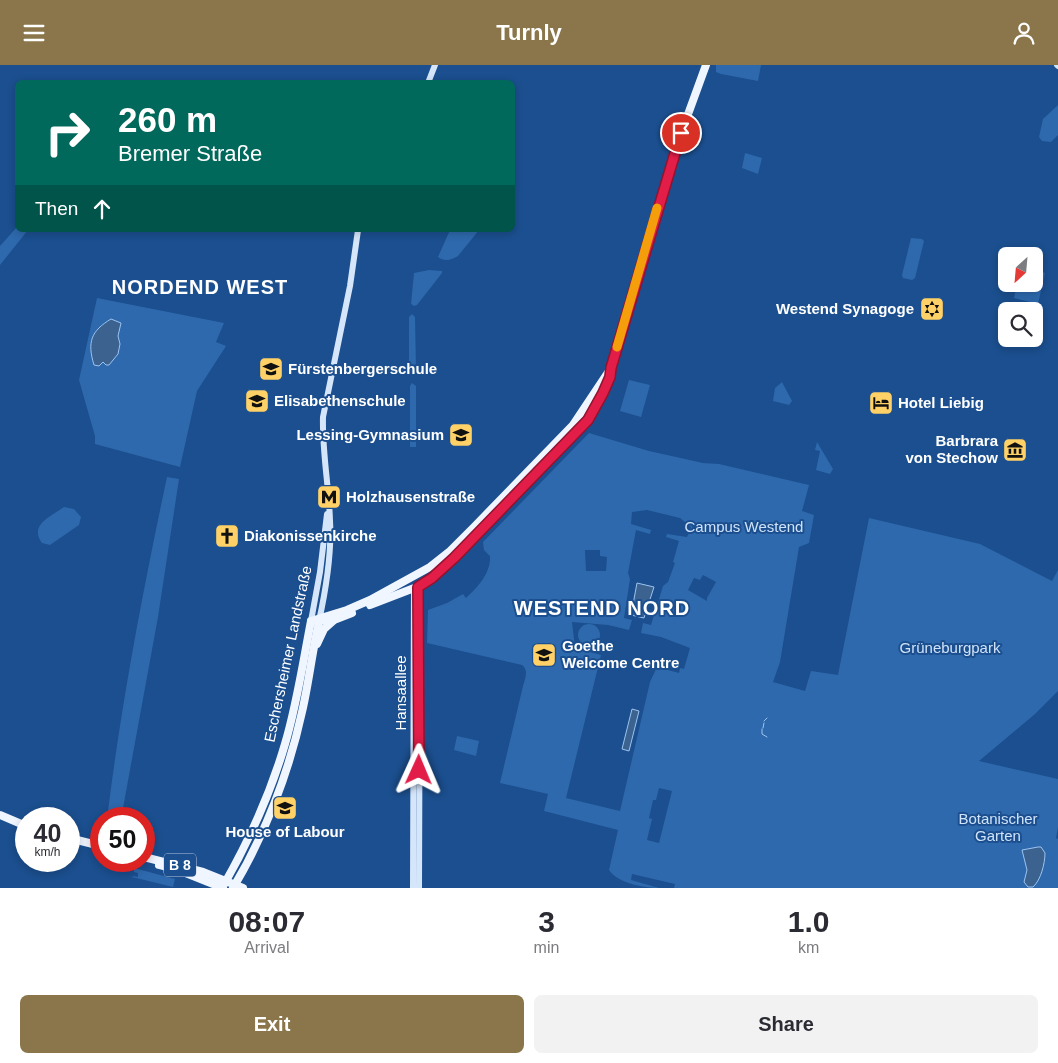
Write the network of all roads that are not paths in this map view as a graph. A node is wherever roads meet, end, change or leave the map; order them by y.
1 (435, 65) edge
2 (706, 65) edge
3 (429, 80) edge
4 (359, 232) edge
5 (611, 368) junction
6 (416, 587) junction
7 (316, 620) junction
8 (334, 620) junction
9 (313, 652) junction
10 (0, 815) edge
11 (0, 820) edge
12 (15, 821) edge
13 (15, 826) edge
14 (155, 860) edge
15 (155, 864) edge
16 (201, 879) junction
17 (223, 886) edge
18 (237, 887) edge
19 (206, 888) edge
20 (413, 888) edge
21 (419, 888) edge

1 - 3 main road
2 - 5 main road
4 - 7 main road, Eschersheimer Landstraße
5 - 6 main road
5 - 7 main road
6 - 8 main road
6 - 20 main road, Hansaallee
6 - 21 main road, Hansaallee
7 - 8 main road
7 - 9 main road, Eschersheimer Landstraße
7 - 17 main road, Eschersheimer Landstraße
8 - 9 main road
9 - 18 main road, Eschersheimer Landstraße
10 - 12 main road
11 - 13 main road
14 - 17 main road, B 8
15 - 16 main road, B 8
16 - 17 main road, B 8
16 - 19 main road
17 - 18 main road, B 8

